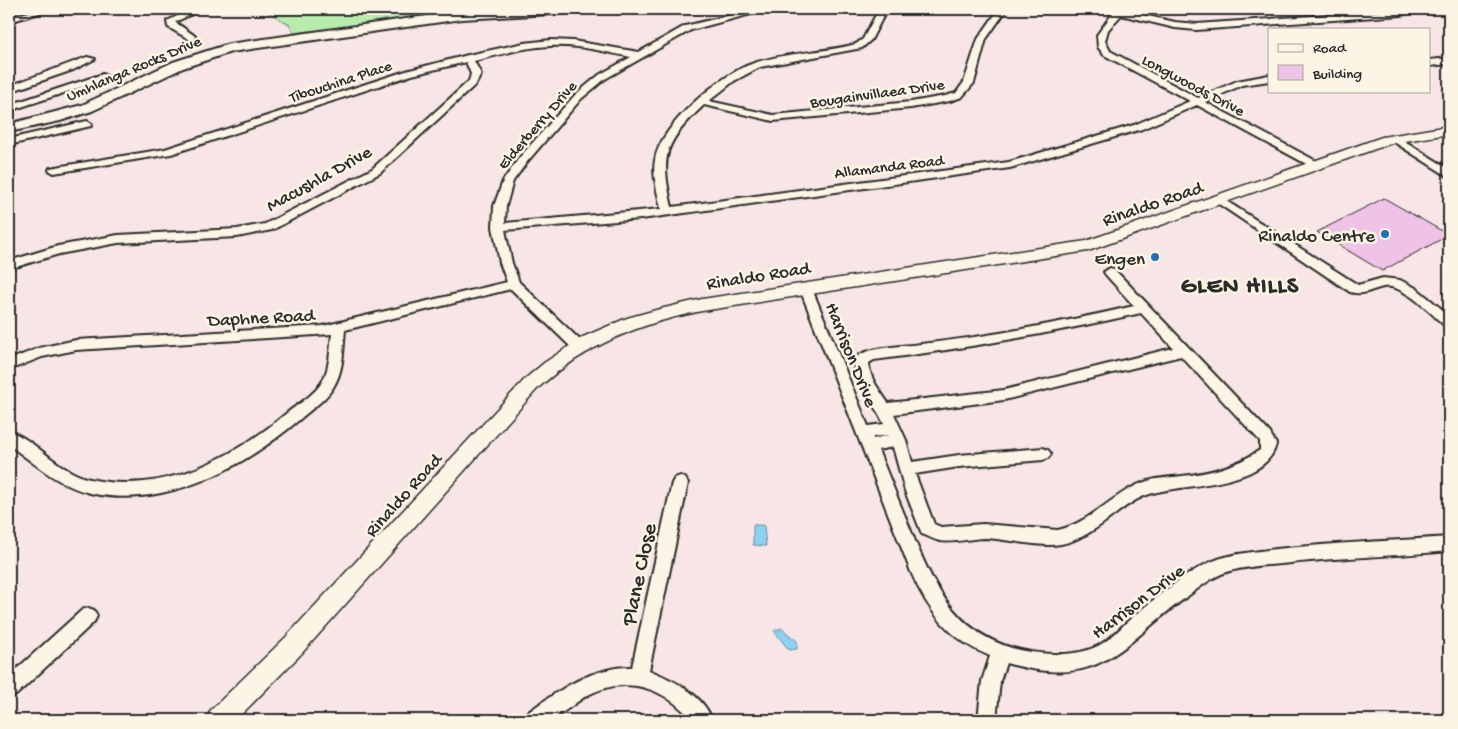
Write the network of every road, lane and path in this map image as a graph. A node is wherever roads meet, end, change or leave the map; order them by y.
1 (49, 9) edge
2 (199, 9) edge
3 (570, 9) edge
4 (766, 9) edge
5 (883, 9) edge
6 (1003, 9) edge
7 (1106, 9) edge
8 (1411, 9) edge
9 (1120, 10) edge
10 (9, 20) edge
11 (192, 38) dead end
12 (638, 56) junction
13 (468, 58) junction
14 (90, 59) dead end
15 (1449, 61) edge
16 (1430, 63) edge
17 (103, 77) dead end
18 (1268, 78) edge
19 (9, 89) edge
20 (702, 102) junction
21 (1197, 103) junction
22 (9, 108) edge
23 (87, 124) dead end
24 (9, 128) edge
25 (1449, 130) edge
26 (1395, 138) junction
27 (9, 142) edge
28 (1316, 165) junction
29 (54, 170) dead end
30 (1447, 172) edge
31 (1220, 200) junction
32 (667, 211) junction
33 (499, 228) junction
34 (9, 265) edge
35 (1110, 272) dead end
36 (514, 284) junction
37 (806, 288) junction
38 (1143, 308) junction
39 (1449, 322) edge
40 (339, 328) junction
41 (578, 346) junction
42 (1184, 350) junction
43 (9, 365) edge
44 (885, 409) junction
45 (897, 434) junction
46 (9, 437) edge
47 (866, 439) junction
48 (1043, 454) dead end
49 (907, 470) junction
50 (680, 483) dead end
51 (1449, 544) edge
52 (88, 616) dead end
53 (1000, 653) junction
54 (639, 675) junction
55 (9, 688) edge
56 (219, 720) edge
57 (534, 720) edge
58 (703, 720) edge
59 (987, 720) edge

1 - 10 street
2 - 11 street
3 - 24 main road, Umhlanga Rocks Drive
4 - 12 street, Elderberry Drive
5 - 20 street
6 - 20 street, Bougainvillaea Drive
7 - 9 street
8 - 9 street
9 - 21 street, Longwoods Drive
12 - 13 street, Tibouchina Place
12 - 33 street, Elderberry Drive
13 - 29 street, Tibouchina Place
13 - 34 street, Macushla Drive
14 - 19 street
15 - 16 street
17 - 22 street
18 - 21 street, Allamanda Road
20 - 32 street
21 - 28 street, Longwoods Drive
21 - 32 street, Allamanda Road
23 - 27 street
25 - 26 street, Rinaldo Road
26 - 28 street, Rinaldo Road
26 - 30 street
28 - 31 street, Rinaldo Road
31 - 37 street, Rinaldo Road
31 - 39 street
32 - 33 street, Allamanda Road
33 - 36 street, Elderberry Drive
35 - 38 street
36 - 40 street, Daphne Road
36 - 41 street, Elderberry Drive
37 - 41 street, Rinaldo Road
37 - 47 street, Harrison Drive
38 - 42 street
38 - 44 street
40 - 43 street, Daphne Road
40 - 46 street
41 - 56 street, Rinaldo Road
42 - 44 street
42 - 49 street
44 - 45 street
45 - 47 street
45 - 49 street
47 - 53 street, Harrison Drive
48 - 49 street
50 - 54 street, Plane Close
51 - 53 street, Harrison Drive
52 - 55 street
53 - 59 street
54 - 57 street
54 - 58 street

